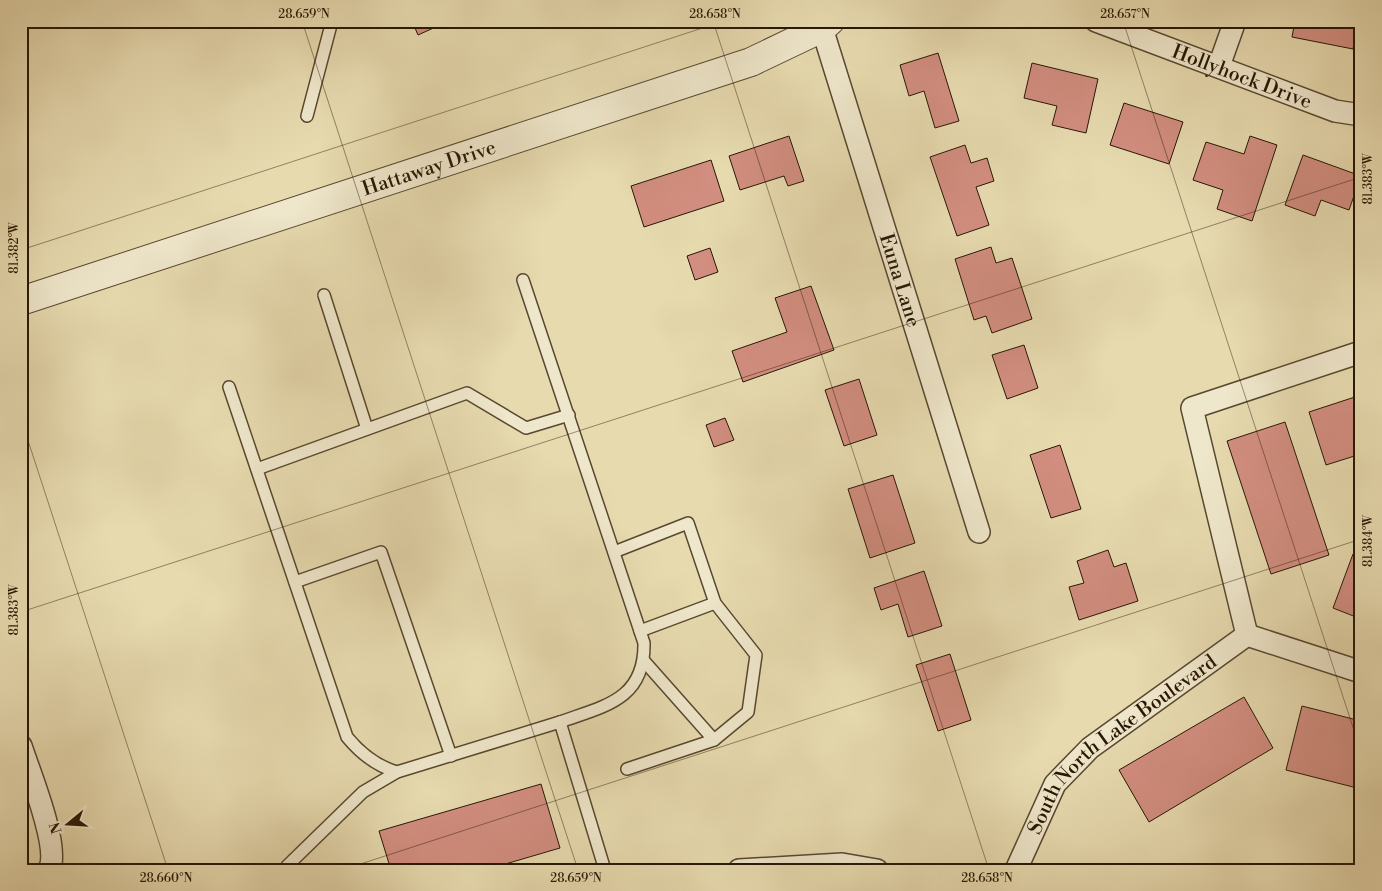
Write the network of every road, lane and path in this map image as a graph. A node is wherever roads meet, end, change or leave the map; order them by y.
1 (332, 21) edge
2 (1096, 21) edge
3 (1235, 21) edge
4 (826, 25) edge
5 (1219, 66) junction
6 (1361, 115) edge
7 (307, 116) dead end
8 (523, 280) dead end
9 (324, 295) dead end
10 (21, 301) edge
11 (1361, 352) edge
12 (229, 387) dead end
13 (569, 415) junction
14 (367, 429) junction
15 (256, 469) junction
16 (979, 532) dead end
17 (614, 552) junction
18 (295, 582) junction
19 (716, 603) junction
20 (640, 631) junction
21 (1247, 635) junction
22 (644, 661) junction
23 (1361, 672) edge
24 (560, 722) junction
25 (714, 740) junction
26 (21, 746) edge
27 (451, 756) junction
28 (628, 769) dead end
29 (398, 772) junction
30 (287, 866) dead end
31 (50, 870) edge
32 (605, 870) edge
33 (740, 870) edge
34 (877, 870) edge
35 (1016, 870) edge

1 - 7 lane
2 - 5 street, Hollyhock Drive
3 - 5 street
4 - 10 street, Hattaway Drive
4 - 16 street, Euna Lane
5 - 6 street, Hollyhock Drive
8 - 13 lane
9 - 14 lane
11 - 21 street
12 - 15 lane
13 - 14 lane
13 - 17 lane
14 - 15 lane
15 - 18 lane
17 - 19 lane
17 - 20 lane
18 - 27 lane
18 - 29 lane
19 - 20 lane
19 - 25 lane
20 - 22 lane
21 - 23 street
21 - 35 street, South North Lake Boulevard
22 - 24 lane
22 - 25 lane
24 - 27 lane
24 - 32 lane
25 - 28 lane
26 - 31 street
27 - 29 lane
29 - 30 lane
33 - 34 street

